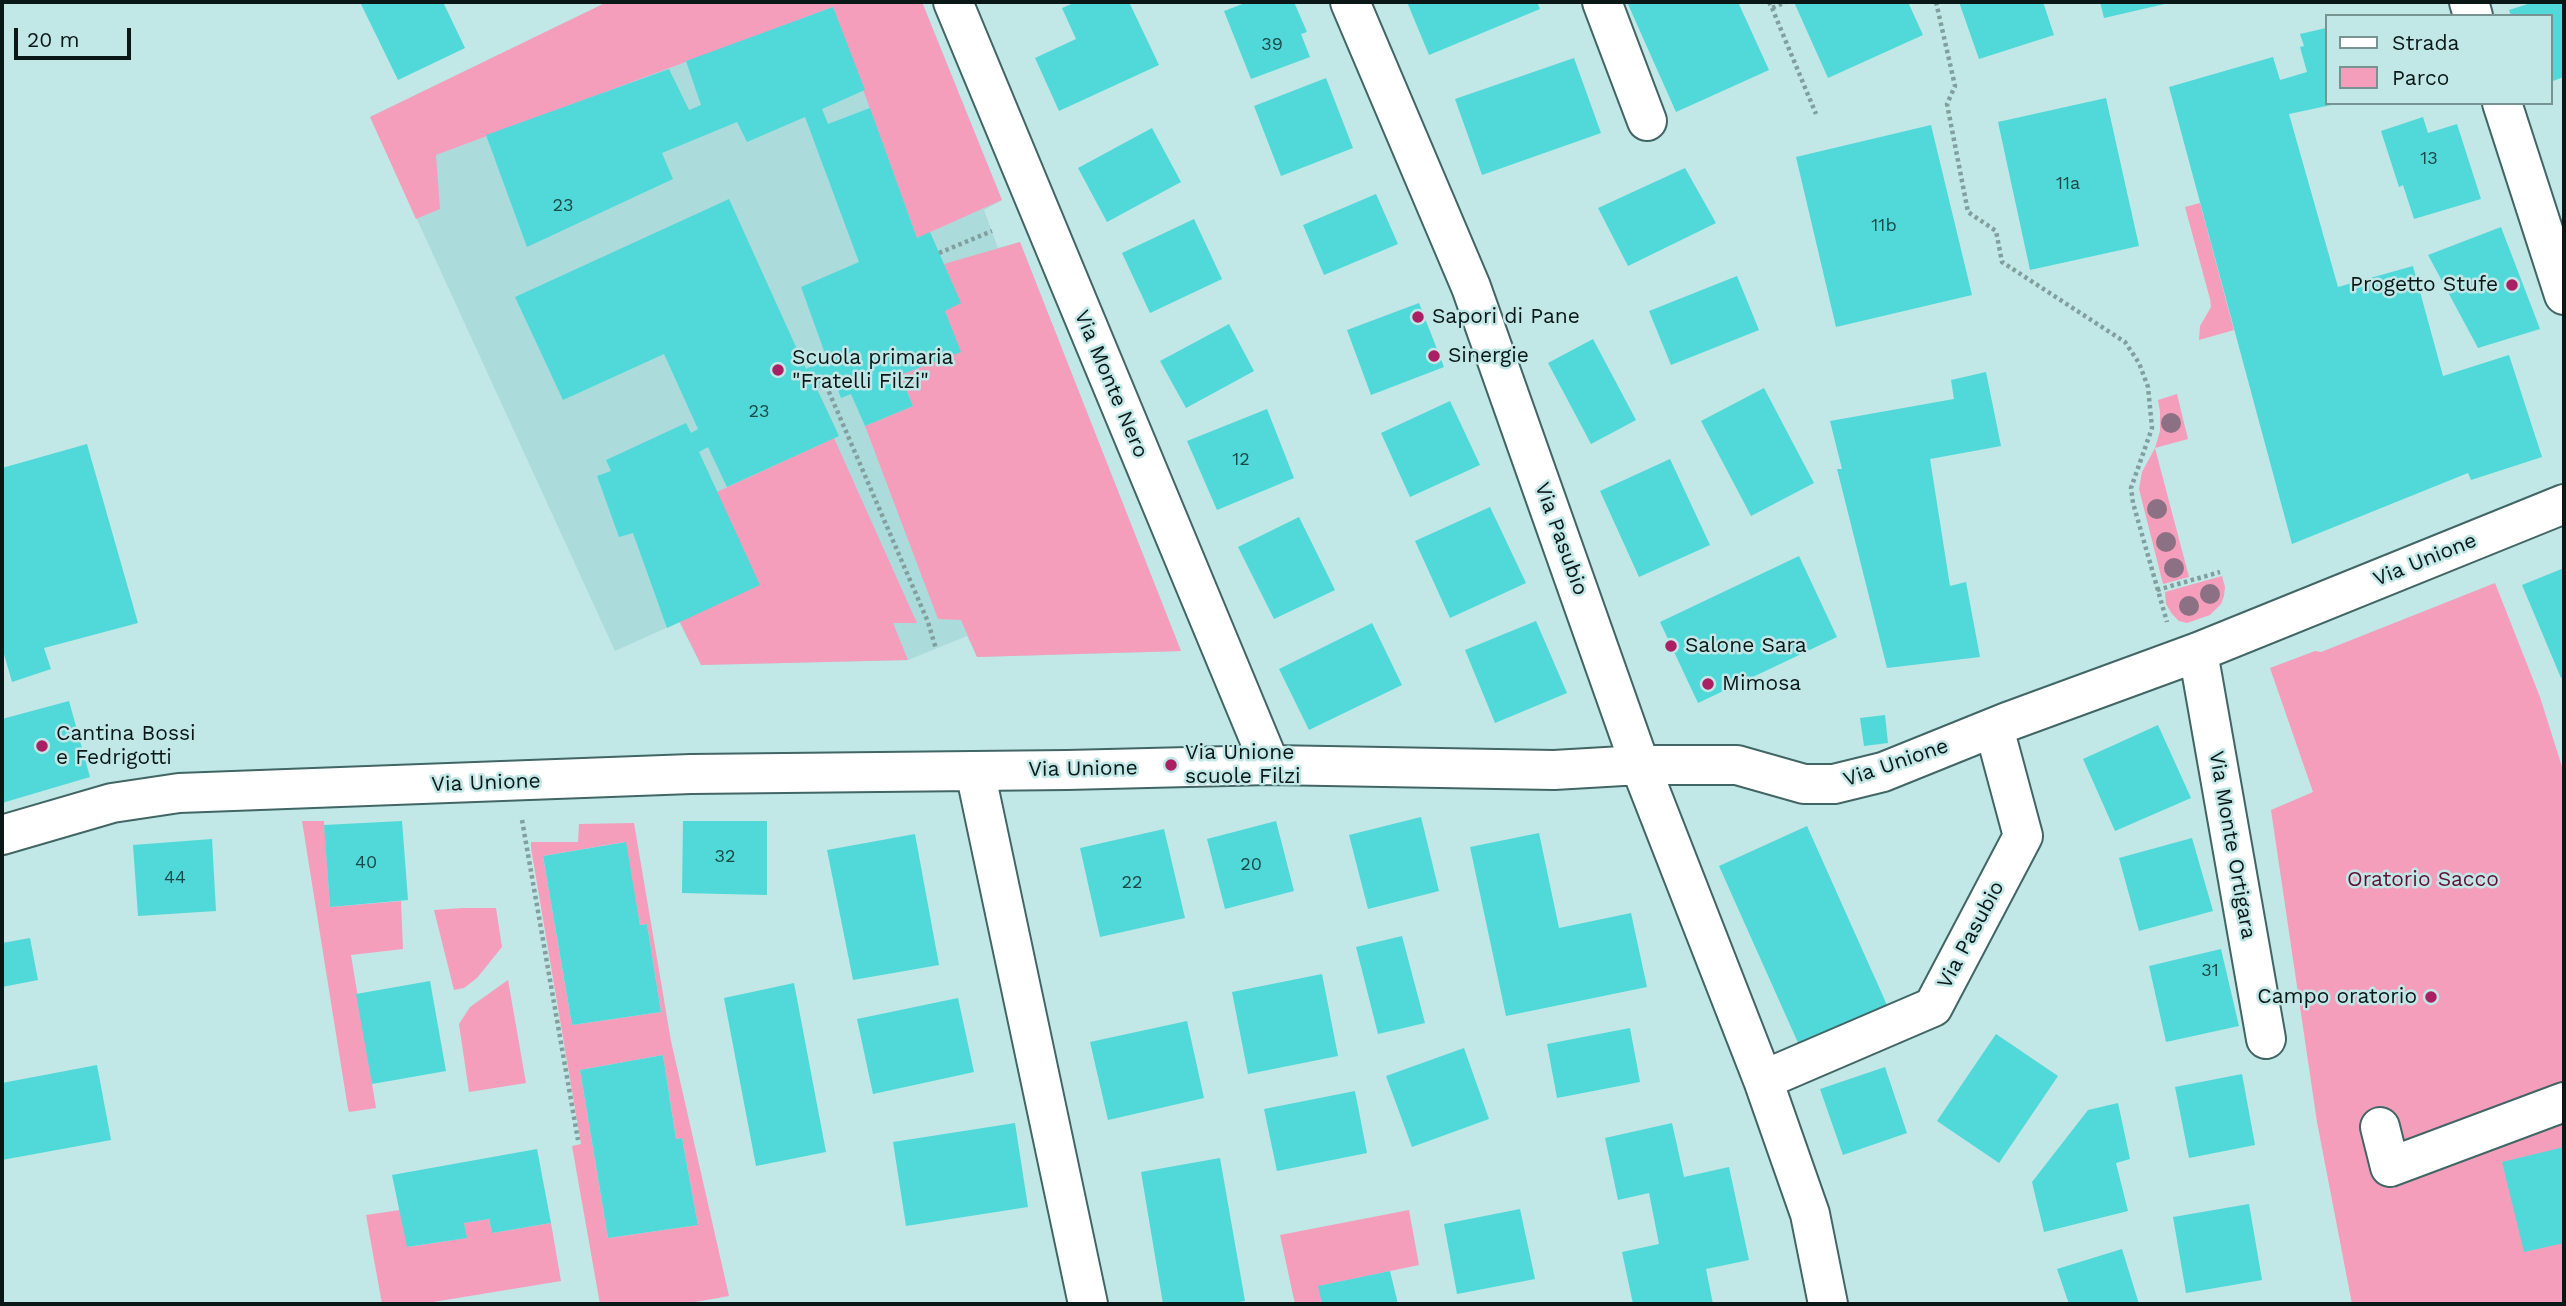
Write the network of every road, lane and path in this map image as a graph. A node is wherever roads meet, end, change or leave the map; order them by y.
1 (953, 2) edge
2 (1350, 2) edge
3 (1602, 2) edge
4 (1786, 2) edge
5 (1936, 2) edge
6 (1770, 5) edge
7 (2503, 105) edge
8 (1815, 114) dead end
9 (1647, 121) dead end
10 (992, 231) dead end
11 (939, 253) dead end
12 (2564, 295) edge
13 (826, 385) dead end
14 (2564, 503) edge
15 (2220, 572) dead end
16 (2157, 590) junction
17 (2184, 643) junction
18 (936, 649) dead end
19 (1994, 728) junction
20 (1270, 765) junction
21 (1640, 765) junction
22 (975, 771) junction
23 (522, 817) dead end
24 (2, 835) edge
25 (2266, 1039) dead end
26 (1763, 1080) junction
27 (2564, 1102) edge
28 (2379, 1127) dead end
29 (578, 1139) dead end
30 (1088, 1304) edge
31 (1828, 1304) edge

1 - 20 street, Via Monte Nero
2 - 21 street, Via Pasubio
3 - 9 street
4 - 6 path
5 - 16 path
6 - 8 path
7 - 12 street
10 - 11 path
13 - 18 path
14 - 17 street, Via Unione
15 - 16 path
16 - 17 path
17 - 19 street, Via Unione
17 - 25 street, Via Monte Ortigara
19 - 21 street, Via Unione
19 - 26 street, Via Pasubio
20 - 21 street, Via Unione
20 - 22 street, Via Unione
21 - 26 street, Via Pasubio
22 - 24 street, Via Unione
22 - 30 street
23 - 29 path
26 - 31 street, Via Pasubio
27 - 28 street

